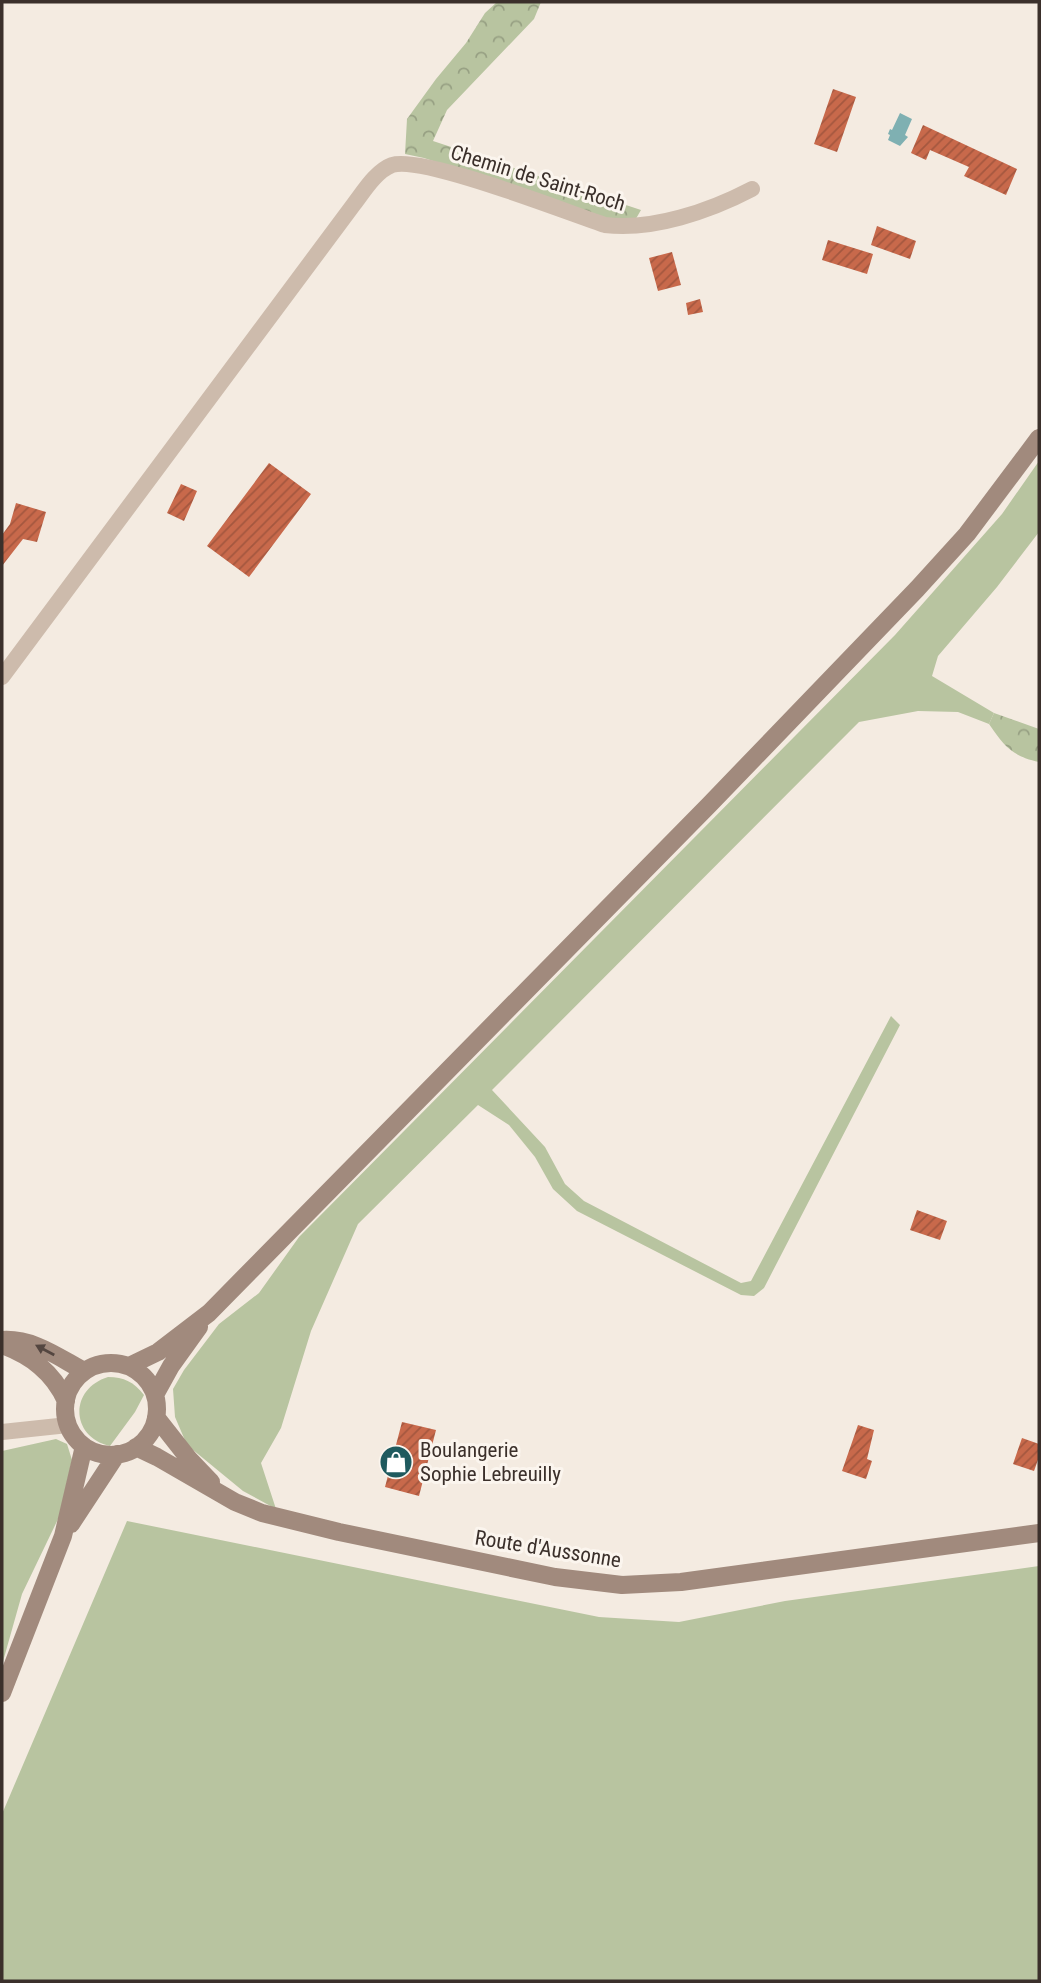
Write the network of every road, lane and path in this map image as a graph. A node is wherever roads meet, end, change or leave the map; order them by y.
1 (752, 189) dead end
2 (1039, 438) edge
3 (2, 677) edge
4 (209, 1313) junction
5 (2, 1342) edge
6 (129, 1366) junction
7 (84, 1371) junction
8 (155, 1395) junction
9 (66, 1401) junction
10 (156, 1417) junction
11 (68, 1425) junction
12 (2, 1432) edge
13 (84, 1446) junction
14 (136, 1447) junction
15 (117, 1454) junction
16 (223, 1495) junction
17 (1039, 1533) edge
18 (63, 1536) junction
19 (2, 1693) edge

1 - 3 street, Chemin de Saint-Roch
2 - 4 main road
4 - 6 main road
4 - 8 main road
7 -> 5 main road
5 - 9 main road
6 - 7 main road
6 - 8 main road
7 - 9 main road
8 - 10 main road
9 - 11 main road
10 - 14 main road
10 - 16 main road, Route d'Aussonne
11 - 12 street
11 - 13 main road
13 - 15 main road
13 - 18 main road
14 - 15 main road
14 - 16 main road, Route d'Aussonne
15 - 18 main road
16 - 17 main road, Route d'Aussonne
18 - 19 main road

